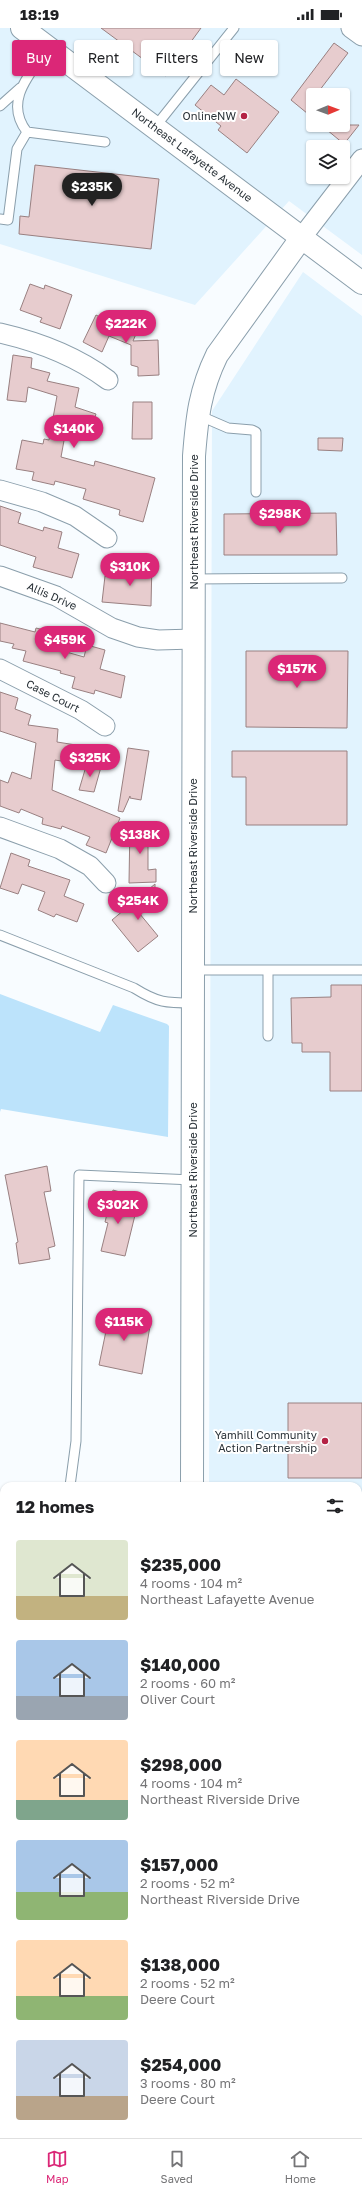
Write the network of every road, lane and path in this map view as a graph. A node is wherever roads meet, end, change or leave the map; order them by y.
1 (22, 28) edge
2 (234, 28) edge
3 (351, 28) edge
4 (362, 36) edge
5 (38, 40) edge
6 (66, 61) edge
7 (28, 76) edge
8 (20, 88) junction
9 (0, 106) edge
10 (155, 127) junction
11 (27, 132) junction
12 (105, 142) dead end
13 (362, 159) edge
14 (0, 219) edge
15 (302, 237) junction
16 (362, 283) edge
17 (0, 333) edge
18 (108, 380) dead end
19 (197, 414) junction
20 (0, 490) edge
21 (256, 492) dead end
22 (107, 538) dead end
23 (0, 576) edge
24 (342, 578) dead end
25 (194, 579) junction
26 (194, 639) junction
27 (0, 670) edge
28 (105, 726) dead end
29 (0, 827) edge
30 (106, 883) dead end
31 (0, 935) edge
32 (193, 970) junction
33 (268, 970) junction
34 (362, 970) edge
35 (193, 1003) junction
36 (268, 1036) dead end
37 (193, 1180) junction
38 (71, 1482) edge
39 (192, 1482) edge

1 - 5 street, Northeast Lafayette Avenue
2 - 10 lane
3 - 4 street
6 - 10 street, Northeast Lafayette Avenue
7 - 8 lane
8 - 9 lane
8 - 11 lane
10 - 15 street, Northeast Lafayette Avenue
11 - 12 lane
11 - 14 lane
13 - 15 street
15 - 16 street, Northeast Lafayette Avenue
15 - 19 street, Northeast Riverside Drive
17 - 18 street
19 - 21 lane
19 - 25 street, Northeast Riverside Drive
20 - 22 street
23 - 26 street, Allis Drive
24 - 25 lane
25 - 26 street, Northeast Riverside Drive
26 - 32 street, Northeast Riverside Drive
27 - 28 street, Case Court
29 - 30 street
31 - 35 lane
32 - 33 lane
32 - 35 street, Northeast Riverside Drive
33 - 34 lane
33 - 36 lane
35 - 37 street, Northeast Riverside Drive
37 - 38 lane
37 - 39 street, Northeast Riverside Drive

